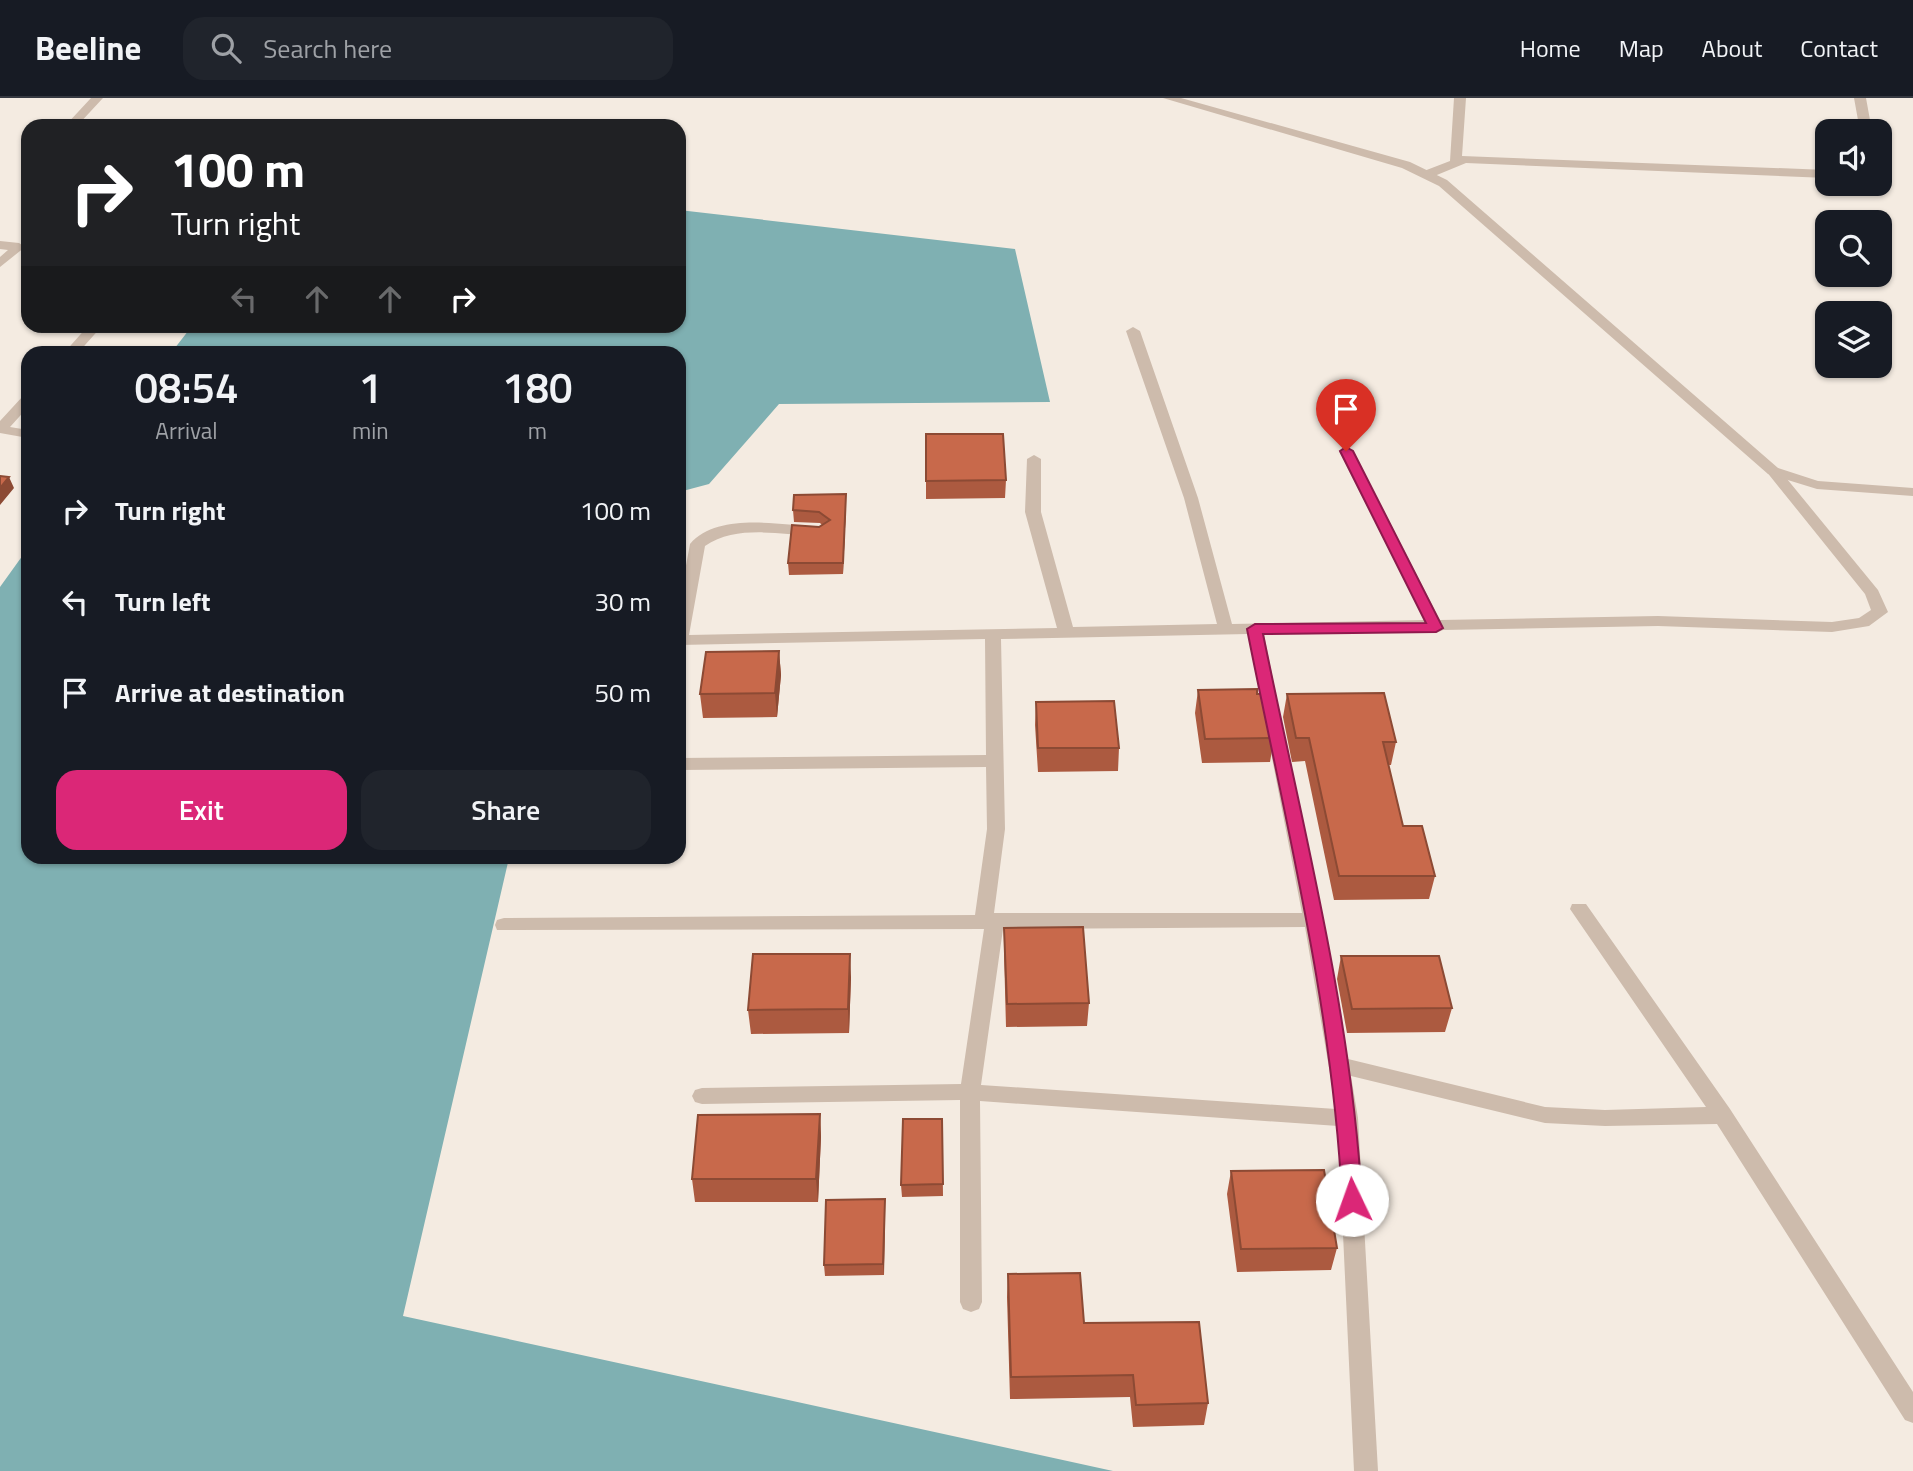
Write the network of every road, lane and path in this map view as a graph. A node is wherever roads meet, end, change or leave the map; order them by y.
1 (97, 98) edge
2 (1169, 98) edge
3 (1460, 98) edge
4 (1860, 98) edge
5 (78, 119) edge
6 (1864, 119) edge
7 (1456, 161) junction
8 (1428, 174) junction
9 (1815, 174) edge
10 (0, 245) edge
11 (21, 247) edge
12 (21, 249) edge
13 (0, 262) edge
14 (1133, 331) dead end
15 (88, 333) edge
16 (76, 346) edge
17 (21, 406) edge
18 (21, 433) edge
19 (1346, 451) dead end
20 (1034, 459) dead end
21 (1773, 471) junction
22 (1913, 492) edge
23 (820, 531) edge
24 (686, 605) edge
25 (1436, 628) junction
26 (1255, 629) junction
27 (1226, 630) junction
28 (1067, 633) junction
29 (993, 634) junction
30 (686, 640) edge
31 (993, 761) junction
32 (686, 764) edge
33 (1579, 909) dead end
34 (989, 920) junction
35 (1313, 920) junction
36 (504, 925) dead end
37 (1338, 1065) junction
38 (970, 1092) junction
39 (702, 1096) dead end
40 (1723, 1115) junction
41 (1348, 1118) junction
42 (971, 1302) dead end
43 (1913, 1412) edge
44 (1366, 1471) edge

1 - 5 street
2 - 8 street
3 - 7 street
4 - 6 street
7 - 8 street
7 - 9 street
8 - 21 street
10 - 11 street
12 - 13 street
14 - 27 street
15 - 16 street
17 - 18 street
19 - 25 street
20 - 28 street
21 - 22 street
21 - 25 street
23 - 24 street
25 - 26 street
26 - 27 street
26 - 35 street
27 - 28 street
28 - 29 street
29 - 30 street
29 - 31 street
31 - 32 street
31 - 34 street
33 - 40 street
34 - 35 street
34 - 36 street
34 - 38 street
35 - 37 street
37 - 40 street
37 - 41 street
38 - 39 street
38 - 41 street
38 - 42 street
40 - 43 street
41 - 44 street

